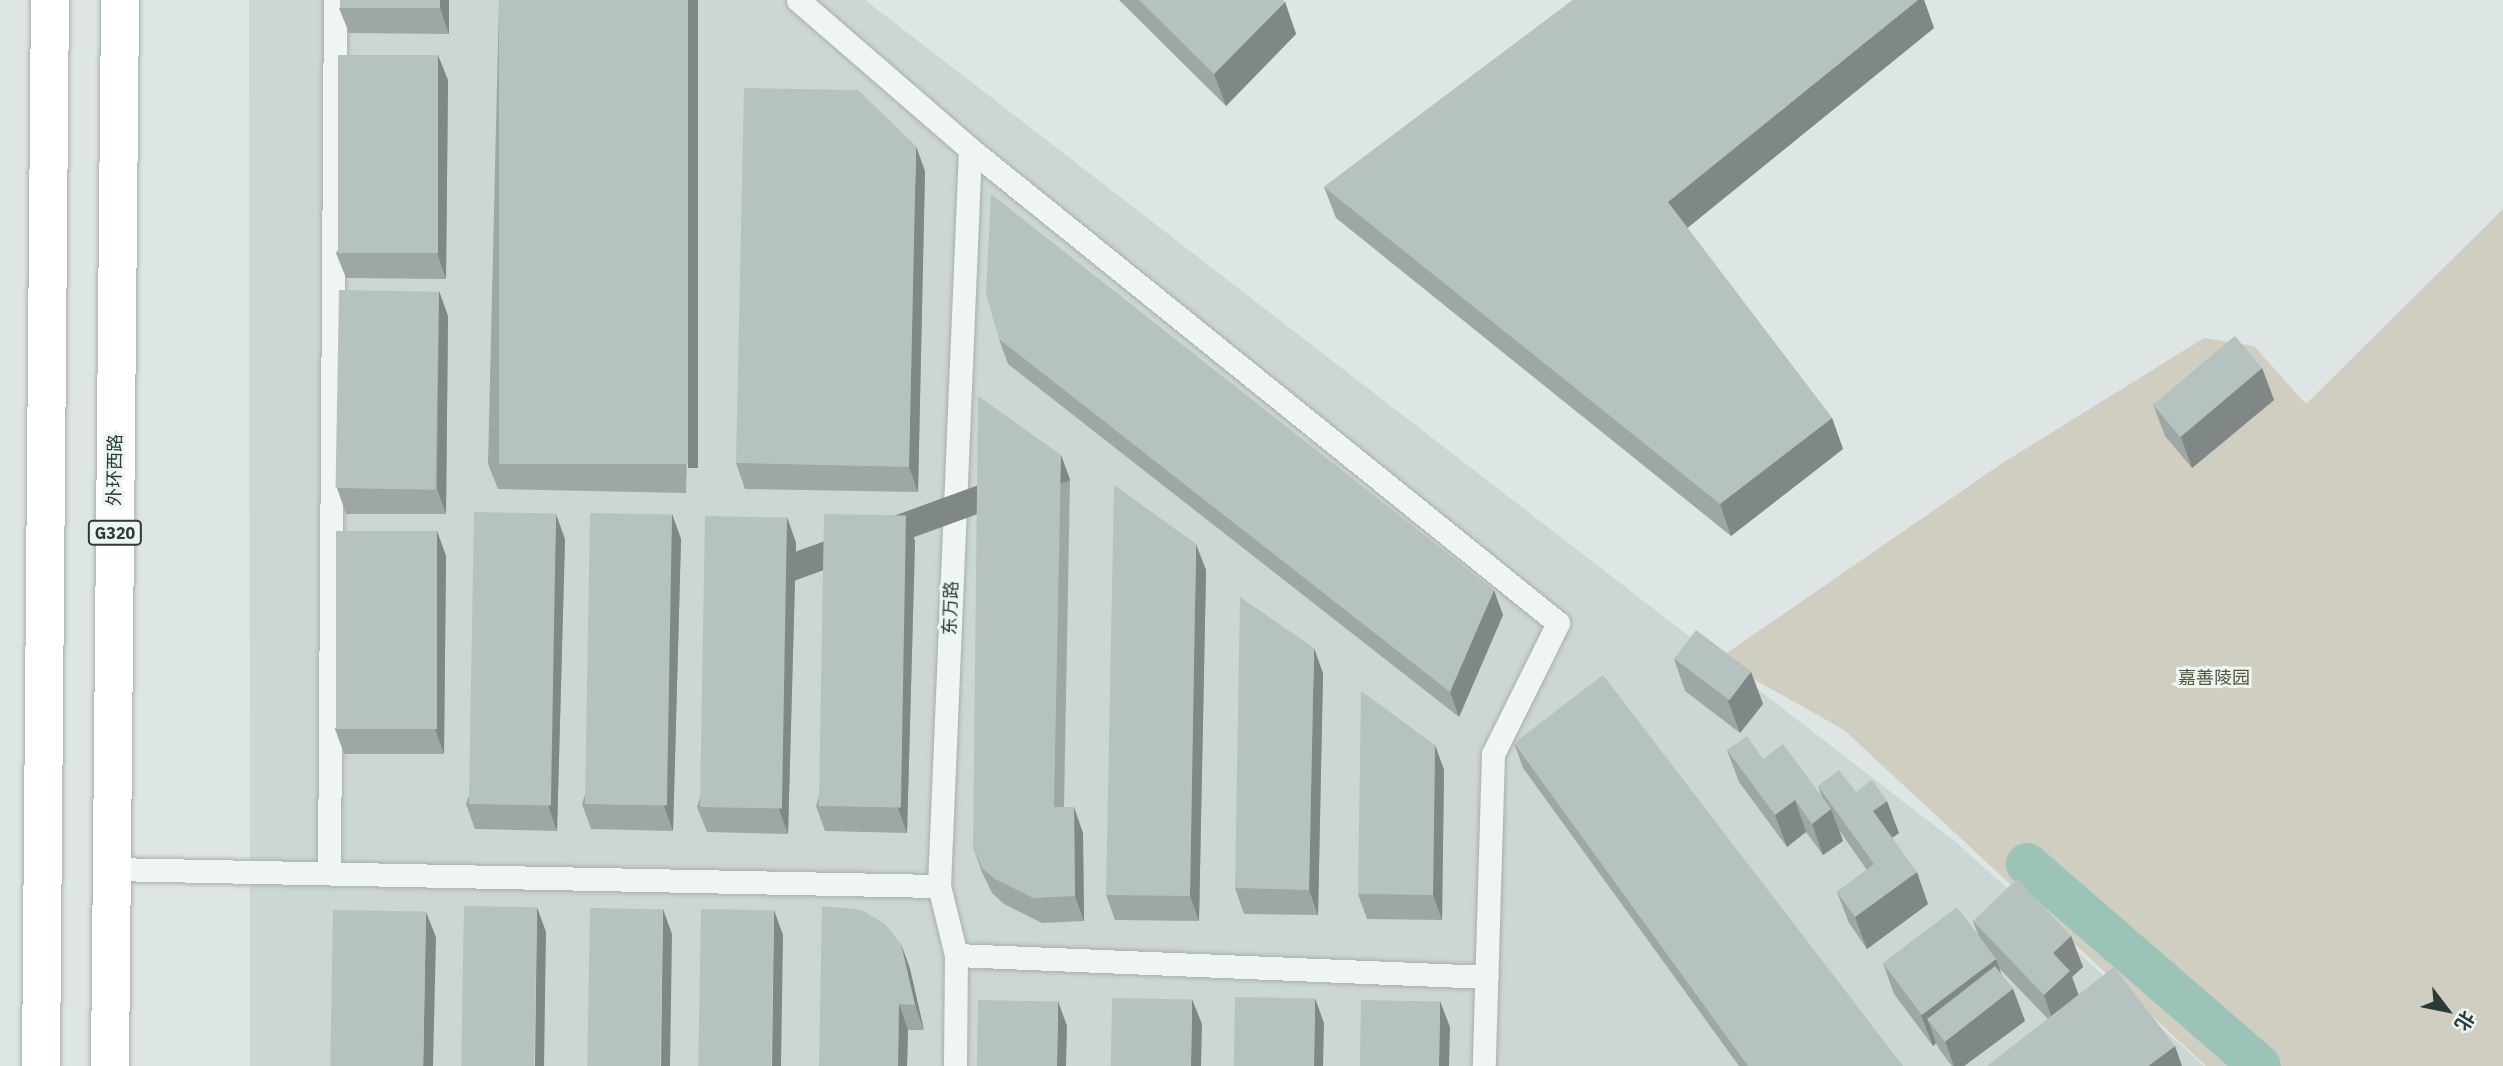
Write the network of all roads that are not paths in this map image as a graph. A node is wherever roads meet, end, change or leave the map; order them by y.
1 (50, 0) edge
2 (120, 0) edge
3 (335, 0) edge
4 (798, 0) edge
5 (970, 149) junction
6 (111, 869) junction
7 (329, 873) junction
8 (939, 886) junction
9 (956, 954) junction
10 (1487, 977) junction
11 (41, 1066) edge
12 (110, 1066) edge
13 (954, 1066) edge
14 (1484, 1066) edge

1 - 11 highway
2 - 6 highway, 外环西路 / G320
3 - 7 lane
4 - 5 lane
5 - 8 lane, 东万路
5 - 10 lane
6 - 7 lane
6 - 12 highway, 外环西路 / G320
7 - 8 lane
8 - 9 lane, 东万路
9 - 10 lane
9 - 13 lane, 东万路
10 - 14 lane

